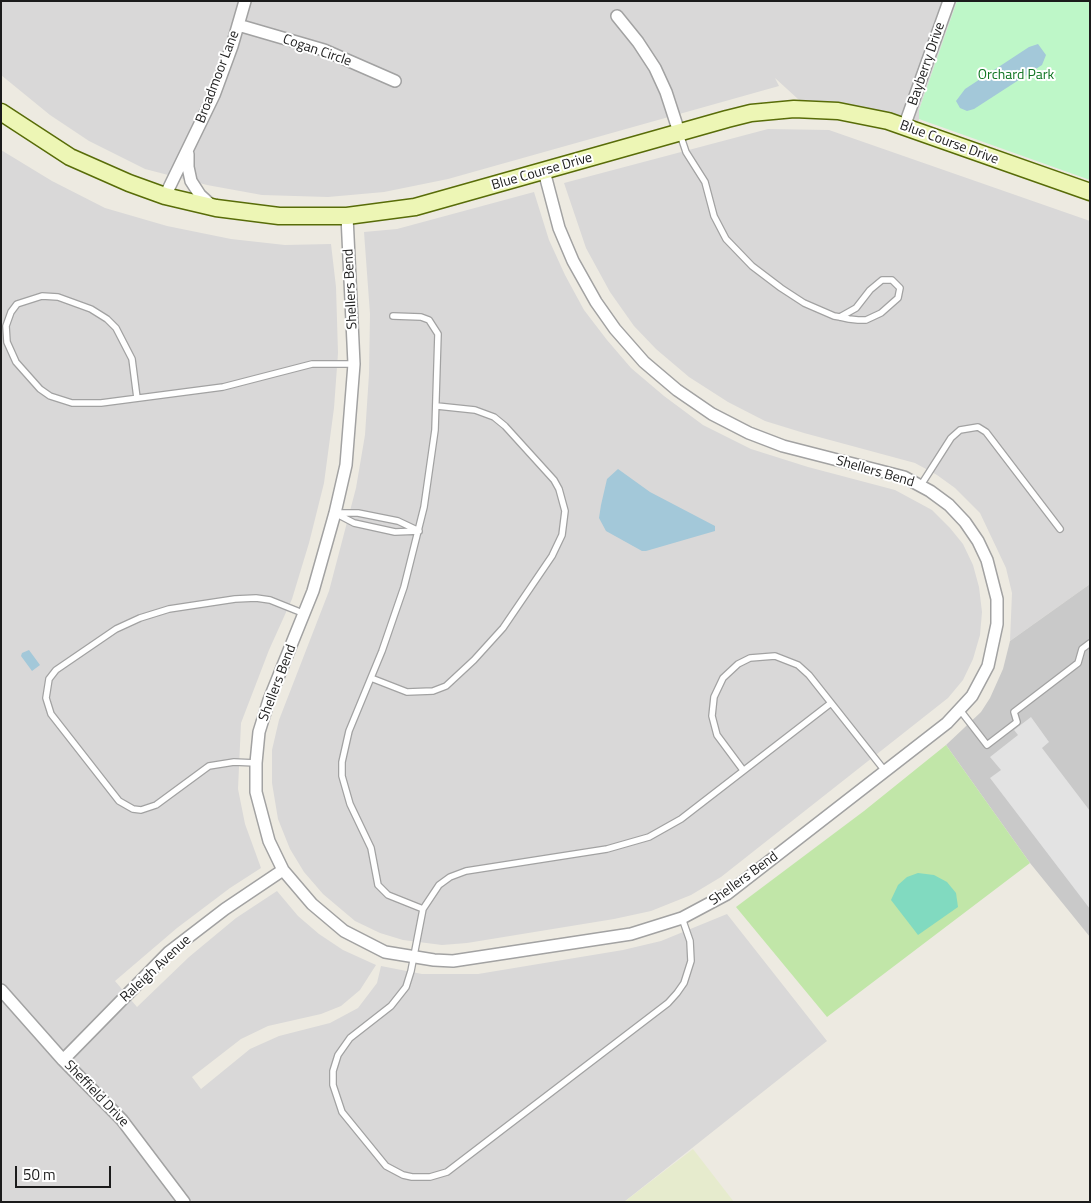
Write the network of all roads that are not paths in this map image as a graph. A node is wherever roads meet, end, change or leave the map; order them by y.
1 (245, 1) edge
2 (949, 1) edge
3 (616, 16) dead end
4 (238, 26) junction
5 (395, 81) dead end
6 (1, 112) edge
7 (904, 127) junction
8 (679, 132) junction
9 (188, 152) junction
10 (544, 171) junction
11 (1090, 192) edge
12 (165, 196) junction
13 (216, 208) junction
14 (347, 216) junction
15 (392, 316) dead end
16 (840, 317) junction
17 (354, 364) junction
18 (138, 398) junction
19 (437, 406) junction
20 (921, 485) junction
21 (335, 512) junction
22 (1060, 530) dead end
23 (418, 531) junction
24 (305, 614) junction
25 (1090, 643) edge
26 (371, 678) junction
27 (831, 703) junction
28 (960, 710) junction
29 (256, 763) junction
30 (743, 770) junction
31 (885, 771) junction
32 (283, 870) junction
33 (423, 909) junction
34 (682, 918) junction
35 (414, 957) junction
36 (1, 990) edge
37 (63, 1060) junction
38 (184, 1202) edge

1 - 4 street, Broadmoor Lane
2 - 7 street, Bayberry Drive
3 - 8 street
4 - 5 street, Cogan Circle
4 - 9 street, Broadmoor Lane
6 - 12 main road, Blue Course Drive
7 - 8 main road, Blue Course Drive
7 - 11 main road, Blue Course Drive
8 - 10 main road, Blue Course Drive
8 - 16 lane
9 - 12 street, Broadmoor Lane
9 - 13 street, Broadmoor Lane
10 - 14 main road, Blue Course Drive
10 - 20 street, Shellers Bend
12 - 13 main road, Blue Course Drive
13 - 14 main road, Blue Course Drive
14 - 17 street, Shellers Bend
15 - 19 lane
16 - 16 lane
17 - 18 lane
17 - 21 street, Shellers Bend
18 - 18 lane
19 - 23 lane
19 - 26 lane
20 - 22 lane
20 - 28 street, Shellers Bend
21 - 23 lane
21 - 23 lane
21 - 24 street, Shellers Bend
23 - 26 lane
24 - 29 street, Shellers Bend
24 - 29 lane
25 - 28 lane
26 - 33 lane
27 - 30 lane
27 - 30 lane
27 - 31 lane
28 - 31 street, Shellers Bend
29 - 32 street, Shellers Bend
30 - 33 lane
31 - 34 street, Shellers Bend
32 - 35 street, Shellers Bend
32 - 37 street, Raleigh Avenue
33 - 35 lane
34 - 35 street, Shellers Bend
34 - 35 lane
36 - 37 street, Sheffield Drive
37 - 38 street, Sheffield Drive

